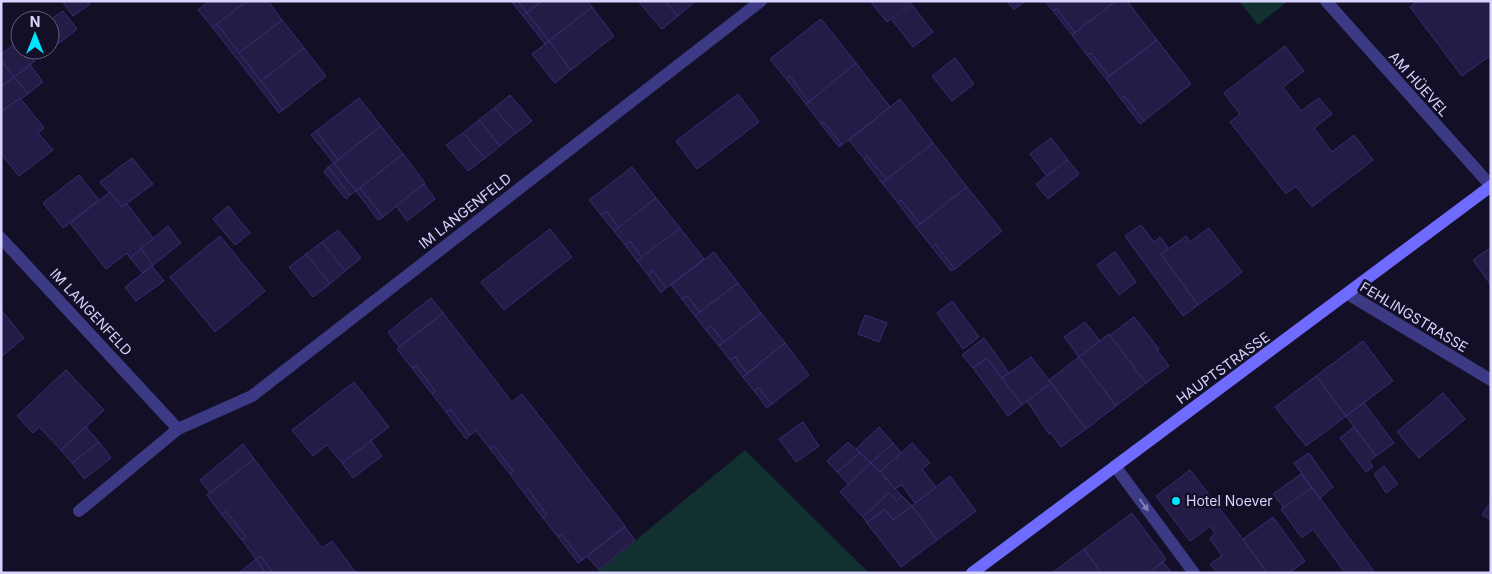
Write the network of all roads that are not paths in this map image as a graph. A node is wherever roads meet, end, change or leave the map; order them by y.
1 (761, 1) edge
2 (1326, 1) edge
3 (1491, 186) edge
4 (1, 238) edge
5 (1348, 294) junction
6 (1491, 380) edge
7 (178, 429) junction
8 (1115, 466) junction
9 (79, 511) dead end
10 (972, 573) edge
11 (1194, 573) edge

1 - 7 street, IM LANGENFELD
2 - 3 street, AM HÜEVEL
3 - 5 street, HAUPTSTRASSE
4 - 7 street, IM LANGENFELD
5 - 6 street, FEHLINGSTRASSE
5 - 8 street, HAUPTSTRASSE
7 - 9 street, IM LANGENFELD
8 - 10 street, HAUPTSTRASSE
8 -> 11 street

